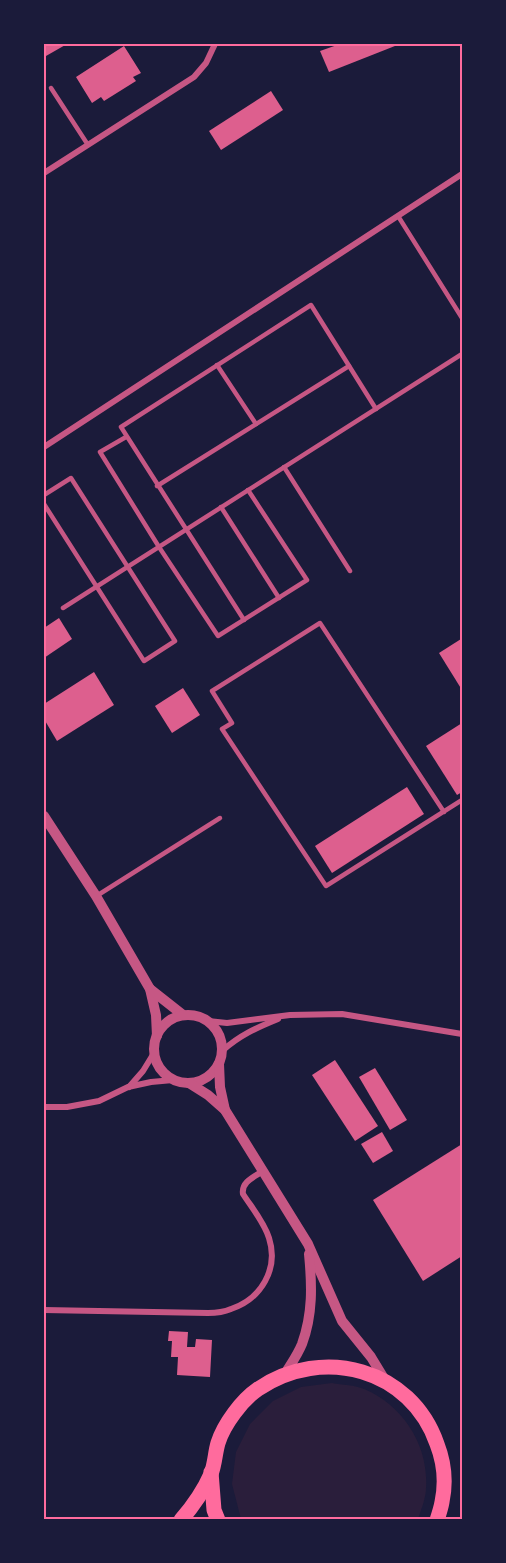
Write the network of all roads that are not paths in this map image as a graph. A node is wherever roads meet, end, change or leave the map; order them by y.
1 (215, 44) edge
2 (51, 88) dead end
3 (88, 145) junction
4 (44, 174) edge
5 (462, 174) edge
6 (399, 216) junction
7 (462, 318) edge
8 (462, 354) edge
9 (217, 365) junction
10 (349, 366) junction
11 (376, 409) junction
12 (256, 424) junction
13 (126, 437) junction
14 (44, 447) edge
15 (284, 467) junction
16 (157, 486) junction
17 (248, 490) junction
18 (44, 495) edge
19 (44, 504) edge
20 (221, 507) junction
21 (186, 530) junction
22 (159, 547) junction
23 (127, 567) junction
24 (350, 571) dead end
25 (96, 587) junction
26 (279, 598) junction
27 (63, 608) dead end
28 (244, 620) junction
29 (462, 800) edge
30 (444, 812) junction
31 (44, 816) edge
32 (220, 818) dead end
33 (96, 896) junction
34 (150, 989) junction
35 (183, 1015) junction
36 (290, 1015) junction
37 (208, 1021) junction
38 (462, 1034) edge
39 (157, 1036) junction
40 (222, 1051) junction
41 (154, 1053) junction
42 (219, 1064) junction
43 (173, 1080) junction
44 (189, 1083) junction
45 (128, 1087) junction
46 (44, 1107) edge
47 (225, 1110) junction
48 (263, 1171) junction
49 (308, 1244) junction
50 (44, 1310) edge
51 (285, 1374) junction
52 (385, 1380) junction
53 (211, 1472) junction
54 (442, 1503) junction
55 (182, 1520) edge
56 (218, 1520) edge
57 (437, 1520) edge
58 (449, 1520) edge

1 - 3 street
2 - 3 lane
3 - 4 street
5 - 6 street
6 - 7 lane
6 - 14 street
8 - 11 lane
9 - 10 lane
9 - 12 lane
9 - 13 lane
10 - 11 lane
10 - 12 lane
11 - 15 lane
12 - 16 lane
13 - 16 lane
13 - 22 lane
15 - 17 lane
15 - 24 lane
16 - 21 lane
17 - 20 lane
17 - 26 lane
18 - 23 lane
19 - 25 lane
20 - 21 lane
20 - 26 lane
21 - 22 lane
21 - 28 lane
22 - 23 lane
22 - 28 lane
23 - 25 lane
23 - 25 lane
25 - 27 lane
26 - 28 lane
29 - 30 lane
30 - 30 lane
31 - 33 street
32 - 33 lane
33 - 34 street
34 - 35 street
34 - 39 street
35 - 37 street
35 - 39 street
36 - 37 street
36 - 38 street
36 - 40 street
37 - 40 street
39 - 41 street
40 - 42 street
41 - 43 street
41 - 45 street
42 - 44 street
42 - 47 street
43 - 44 street
43 - 45 street
44 - 47 street
45 - 46 street
47 - 48 street
48 - 49 street
48 - 50 street
49 - 51 street
49 - 52 street
51 - 52 main road
51 - 53 main road
52 - 54 main road
53 - 55 main road
53 - 56 main road
54 - 57 main road
54 - 58 main road

